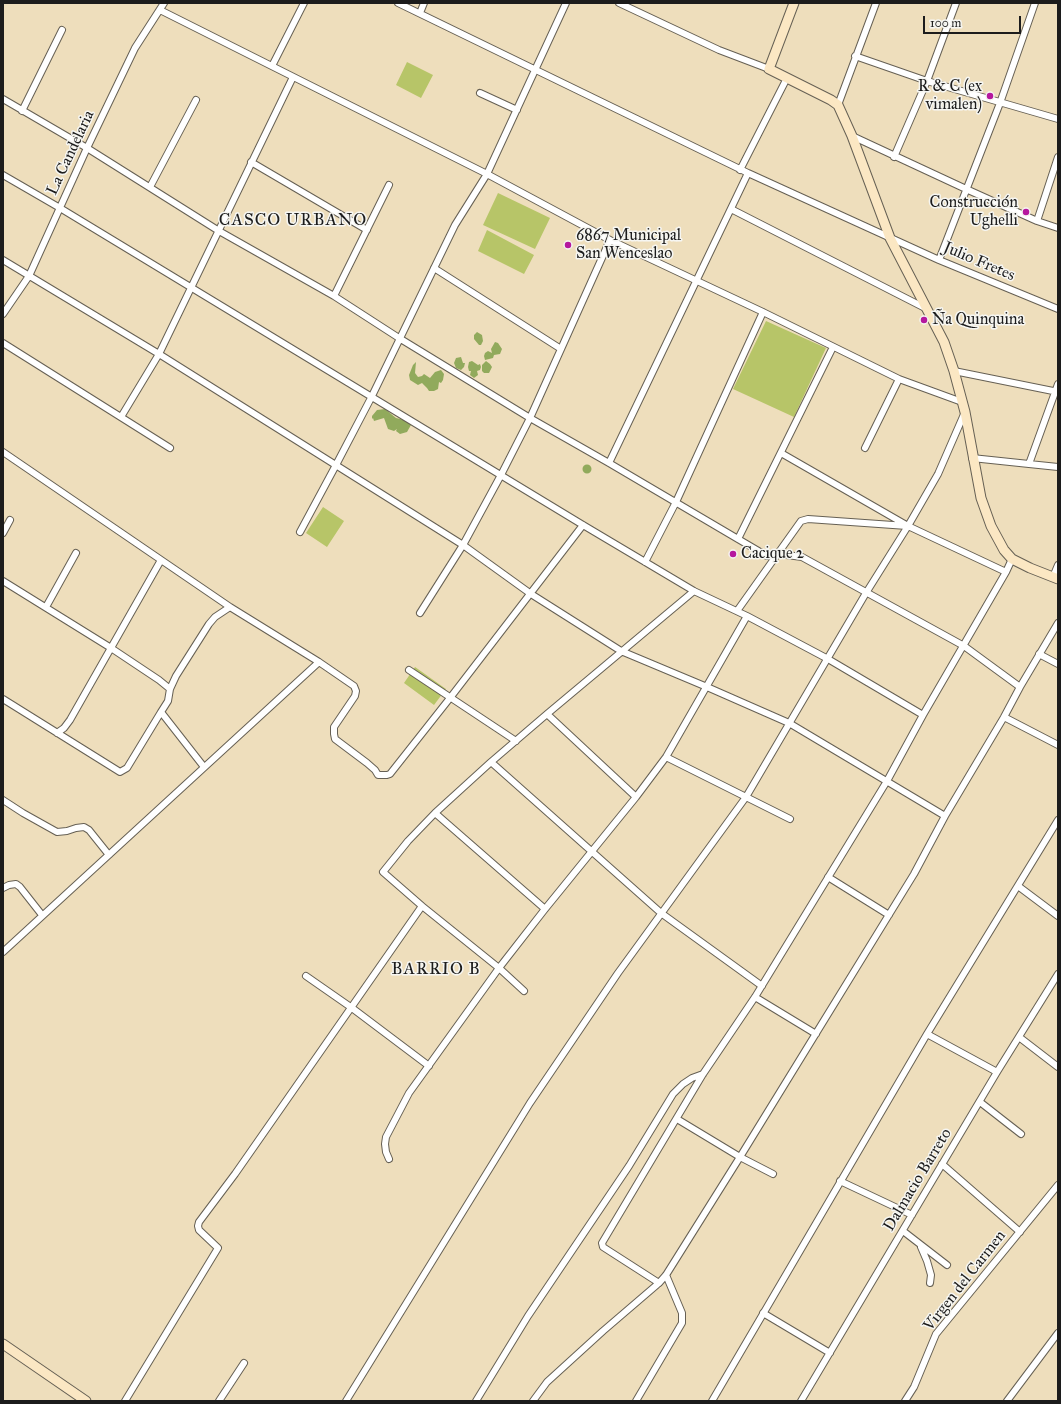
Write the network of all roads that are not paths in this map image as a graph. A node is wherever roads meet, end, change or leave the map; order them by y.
1 (164, 3) edge
2 (304, 3) edge
3 (398, 3) edge
4 (424, 3) edge
5 (566, 3) edge
6 (620, 3) edge
7 (794, 3) edge
8 (876, 3) edge
9 (956, 3) edge
10 (1035, 3) edge
11 (160, 10) junction
12 (420, 13) junction
13 (62, 30) dead end
14 (855, 56) junction
15 (272, 66) junction
16 (769, 69) junction
17 (535, 70) junction
18 (293, 78) junction
19 (787, 78) junction
20 (927, 81) junction
21 (480, 92) dead end
22 (3, 100) edge
23 (196, 100) dead end
24 (1000, 103) junction
25 (838, 105) junction
26 (517, 110) junction
27 (22, 111) junction
28 (1058, 119) edge
29 (852, 136) junction
30 (87, 148) junction
31 (894, 157) junction
32 (1058, 157) edge
33 (252, 162) junction
34 (740, 170) junction
35 (748, 173) junction
36 (487, 174) junction
37 (3, 175) edge
38 (389, 185) dead end
39 (150, 187) junction
40 (966, 189) junction
41 (60, 208) junction
42 (731, 209) junction
43 (1037, 221) junction
44 (1058, 228) edge
45 (367, 230) junction
46 (219, 231) junction
47 (890, 238) junction
48 (610, 240) junction
49 (3, 260) edge
50 (939, 260) junction
51 (434, 268) junction
52 (29, 276) junction
53 (697, 281) junction
54 (191, 288) junction
55 (334, 296) junction
56 (1058, 309) edge
57 (928, 310) junction
58 (763, 312) junction
59 (3, 314) edge
60 (399, 338) junction
61 (3, 343) edge
62 (833, 347) junction
63 (561, 349) junction
64 (159, 354) junction
65 (954, 371) junction
66 (899, 379) junction
67 (1058, 384) edge
68 (1057, 392) edge
69 (371, 398) junction
70 (962, 402) junction
71 (965, 412) junction
72 (122, 417) junction
73 (530, 418) junction
74 (170, 448) dead end
75 (865, 448) dead end
76 (3, 452) edge
77 (781, 453) junction
78 (972, 458) junction
79 (609, 463) junction
80 (1029, 464) junction
81 (336, 465) junction
82 (1058, 467) edge
83 (501, 475) junction
84 (676, 502) junction
85 (10, 520) dead end
86 (583, 525) junction
87 (908, 526) junction
88 (300, 532) dead end
89 (3, 533) edge
90 (738, 539) junction
91 (463, 545) junction
92 (76, 553) dead end
93 (779, 554) junction
94 (1012, 559) junction
95 (162, 560) junction
96 (645, 562) junction
97 (1058, 565) edge
98 (1006, 572) junction
99 (1056, 578) edge
100 (3, 581) edge
101 (694, 591) junction
102 (866, 593) junction
103 (530, 594) junction
104 (46, 607) junction
105 (230, 607) junction
106 (737, 611) junction
107 (420, 613) dead end
108 (747, 616) junction
109 (1058, 623) edge
110 (964, 646) junction
111 (111, 648) junction
112 (620, 652) junction
113 (1039, 654) junction
114 (828, 659) junction
115 (319, 662) junction
116 (1058, 664) edge
117 (409, 670) dead end
118 (707, 687) junction
119 (1020, 687) junction
120 (170, 689) junction
121 (450, 698) junction
122 (3, 699) edge
123 (161, 712) junction
124 (547, 714) junction
125 (923, 715) junction
126 (1004, 717) junction
127 (789, 723) junction
128 (57, 733) junction
129 (516, 740) junction
130 (1058, 745) edge
131 (666, 758) junction
132 (491, 762) junction
133 (204, 767) junction
134 (887, 781) junction
135 (636, 797) junction
136 (746, 797) junction
137 (3, 800) edge
138 (435, 813) junction
139 (945, 816) junction
140 (790, 819) dead end
141 (1058, 820) edge
142 (591, 851) junction
143 (109, 855) junction
144 (828, 877) junction
145 (1018, 886) junction
146 (3, 888) edge
147 (422, 906) junction
148 (545, 909) junction
149 (661, 913) junction
150 (42, 915) junction
151 (889, 915) junction
152 (1058, 916) edge
153 (3, 952) edge
154 (499, 968) junction
155 (1058, 974) edge
156 (306, 976) dead end
157 (762, 986) junction
158 (524, 991) dead end
159 (755, 997) junction
160 (352, 1008) junction
161 (816, 1034) junction
162 (927, 1034) junction
163 (1019, 1037) junction
164 (429, 1066) junction
165 (1058, 1067) edge
166 (998, 1072) junction
167 (703, 1074) junction
168 (980, 1102) junction
169 (677, 1119) junction
170 (1021, 1134) dead end
171 (740, 1157) junction
172 (389, 1159) dead end
173 (942, 1164) junction
174 (773, 1174) dead end
175 (840, 1181) junction
176 (1058, 1185) edge
177 (912, 1215) junction
178 (903, 1232) junction
179 (1020, 1232) junction
180 (920, 1245) junction
181 (947, 1265) dead end
182 (666, 1275) junction
183 (659, 1283) junction
184 (930, 1283) dead end
185 (763, 1313) junction
186 (1058, 1333) edge
187 (3, 1344) edge
188 (830, 1352) junction
189 (244, 1363) dead end
190 (86, 1401) edge
191 (125, 1401) edge
192 (219, 1401) edge
193 (346, 1401) edge
194 (476, 1401) edge
195 (533, 1401) edge
196 (636, 1401) edge
197 (712, 1401) edge
198 (802, 1401) edge
199 (905, 1401) edge
200 (1007, 1401) edge

1 - 11 street, La Candelaria
2 - 15 street
3 - 12 street, Julio Fretes
4 - 12 street
5 - 17 street
6 - 16 street
7 - 16 main road
8 - 14 street
9 - 20 street
10 - 24 street
11 - 15 street
11 - 30 street, La Candelaria
12 - 17 street, Julio Fretes
13 - 27 street
14 - 20 street
14 - 25 street
15 - 18 street
16 - 19 main road
17 - 26 street
17 - 34 street, Julio Fretes
18 - 33 street
18 - 36 street
19 - 25 main road
19 - 34 street
20 - 24 street
20 - 31 street
21 - 26 street
22 - 27 street
23 - 39 street
24 - 28 street
24 - 40 street
25 - 29 main road
26 - 36 street
27 - 30 street
29 - 31 street
29 - 47 main road
30 - 39 street
30 - 41 street, La Candelaria
31 - 40 street
32 - 43 street
33 - 45 street
33 - 46 street
34 - 35 street, Julio Fretes
35 - 42 street
35 - 47 street, Julio Fretes
36 - 48 street
36 - 51 street
37 - 41 street
38 - 45 street
39 - 46 street
40 - 43 street
40 - 50 street
41 - 52 street, La Candelaria
41 - 54 street
42 - 53 street
42 - 57 street
43 - 44 street
45 - 55 street
46 - 54 street
46 - 55 street
47 - 50 street, Julio Fretes
47 - 57 main road
48 - 53 street
48 - 63 street
49 - 52 street
50 - 56 street, Julio Fretes
51 - 60 street
51 - 63 street
52 - 59 street, La Candelaria
52 - 64 street
53 - 58 street
53 - 79 street
54 - 64 street
54 - 69 street
55 - 60 street
57 - 65 main road
58 - 62 street
58 - 84 street
60 - 69 street
60 - 73 street
61 - 72 street
62 - 66 street
62 - 77 street
63 - 73 street
64 - 72 street
64 - 81 street
65 - 68 street
65 - 70 main road
66 - 70 street
66 - 75 street
67 - 68 street
68 - 80 street
69 - 81 street
69 - 83 street
70 - 71 main road
71 - 78 main road
71 - 87 street
72 - 74 street
73 - 79 street
73 - 83 street
76 - 95 street
77 - 87 street
77 - 90 street
78 - 80 street
78 - 94 main road
79 - 84 street
80 - 82 street
81 - 88 street
81 - 91 street
83 - 86 street
83 - 91 street
84 - 90 street
84 - 96 street
85 - 89 street
86 - 96 street
86 - 103 street
87 - 93 street
87 - 98 street
87 - 102 street
90 - 93 street
91 - 103 street
91 - 107 street
92 - 104 street
93 - 102 street
93 - 106 street
94 - 98 street
94 - 99 main road
95 - 105 street
95 - 111 street
96 - 101 street
97 - 99 street
98 - 110 street
100 - 104 street
101 - 106 street
101 - 112 street
102 - 110 street
102 - 114 street
103 - 112 street
103 - 121 street
104 - 111 street
105 - 115 street
105 - 120 street
106 - 108 street
108 - 114 street
108 - 118 street
109 - 113 street
110 - 119 street
110 - 125 street
111 - 120 street
111 - 128 street
112 - 118 street
112 - 124 street
113 - 116 street
113 - 119 street
114 - 125 street
114 - 127 street
115 - 121 street
115 - 133 street
117 - 121 street
118 - 127 street
118 - 131 street
119 - 126 street
120 - 123 street
121 - 129 street
122 - 128 street
123 - 128 street
123 - 133 street
124 - 129 street
124 - 135 street
125 - 134 street
126 - 130 street
126 - 139 street
127 - 134 street
127 - 136 street
129 - 132 street
131 - 135 street
131 - 136 street
132 - 138 street
132 - 142 street
133 - 143 street
134 - 139 street
134 - 144 street
135 - 142 street
136 - 140 street
136 - 149 street
137 - 143 street
138 - 147 street
138 - 148 street
139 - 151 street
141 - 145 street
142 - 148 street
142 - 149 street
143 - 150 street
144 - 151 street
144 - 157 street
145 - 152 street
145 - 162 street
146 - 150 street
147 - 154 street
147 - 160 street
148 - 154 street
149 - 157 street
149 - 193 street
150 - 153 street
151 - 161 street
154 - 158 street
154 - 164 street
155 - 163 street, Dalmacio Barreto
156 - 160 street
157 - 159 street
159 - 161 street
159 - 167 street
160 - 164 street
160 - 191 street
161 - 171 street
162 - 166 street
162 - 175 street
163 - 165 street
163 - 166 street, Dalmacio Barreto
164 - 172 street
166 - 168 street, Dalmacio Barreto
167 - 169 street
167 - 194 street
168 - 170 street
168 - 173 street, Dalmacio Barreto
169 - 171 street
169 - 183 street
171 - 174 street
171 - 182 street
173 - 177 street, Dalmacio Barreto
173 - 179 street
175 - 177 street
175 - 185 street
176 - 179 street, Virgen del Carmen
177 - 178 street, Dalmacio Barreto
178 - 180 street
178 - 188 street, Dalmacio Barreto
179 - 199 street, Virgen del Carmen
180 - 181 street
180 - 184 street
182 - 183 street
182 - 196 street
183 - 195 street
185 - 188 street
185 - 197 street
186 - 200 street
187 - 190 main road
188 - 198 street, Dalmacio Barreto
189 - 192 street

